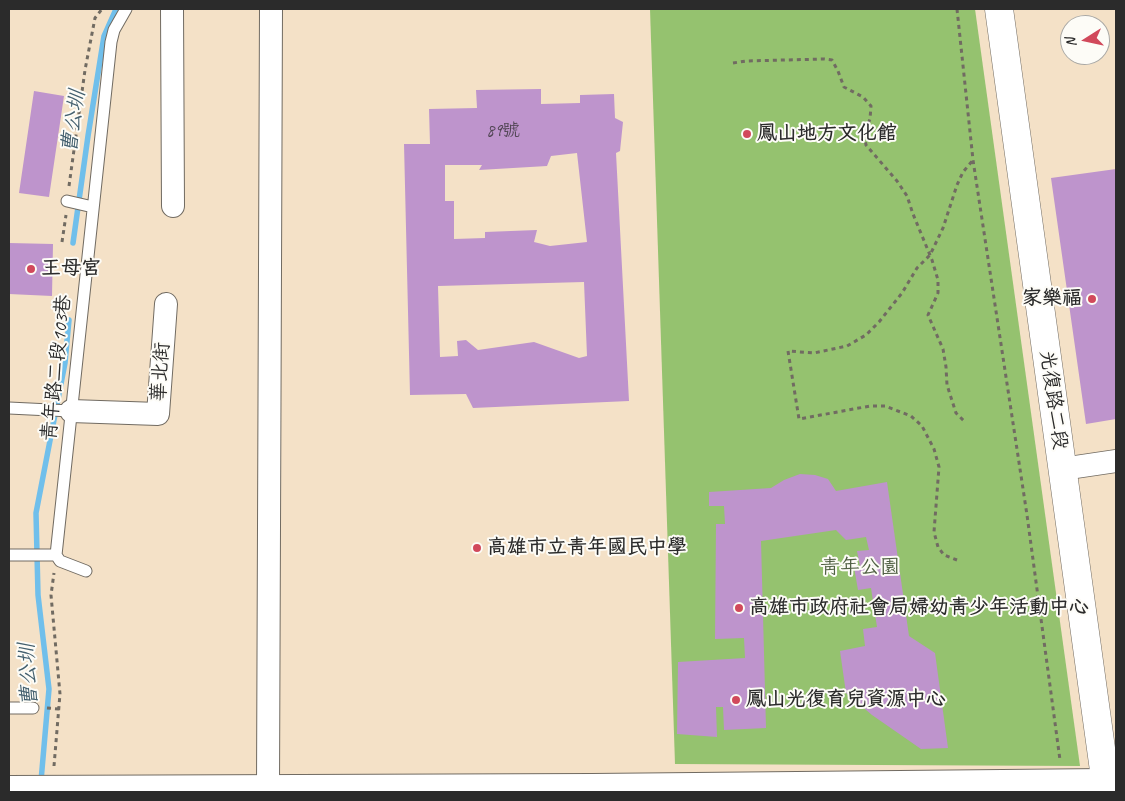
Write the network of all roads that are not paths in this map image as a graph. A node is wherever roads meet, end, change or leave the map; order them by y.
1 (126, 9) edge
2 (172, 9) edge
3 (271, 9) edge
4 (998, 9) edge
5 (67, 201) road end
6 (173, 206) dead end
7 (93, 207) junction
8 (166, 304) dead end
9 (9, 408) edge
10 (68, 410) junction
11 (1116, 461) edge
12 (1062, 469) junction
13 (9, 555) edge
14 (52, 555) junction
15 (86, 571) dead end
16 (9, 708) edge
17 (33, 708) dead end
18 (268, 786) junction
19 (1106, 786) edge
20 (9, 787) edge
21 (182, 789) edge
22 (340, 789) edge

1 - 7 lane, 青年路二段103巷
2 - 6 street
3 - 18 street
4 - 12 street, 光復路二段
5 - 7 lane
7 - 10 lane, 青年路二段103巷
8 - 10 street, 華北街
9 - 10 lane
10 - 14 lane, 青年路二段103巷
11 - 12 street
12 - 19 street, 光復路二段
13 - 14 lane
14 - 15 lane
16 - 17 lane
18 - 21 street
18 - 22 street
19 - 22 street
20 - 21 street

